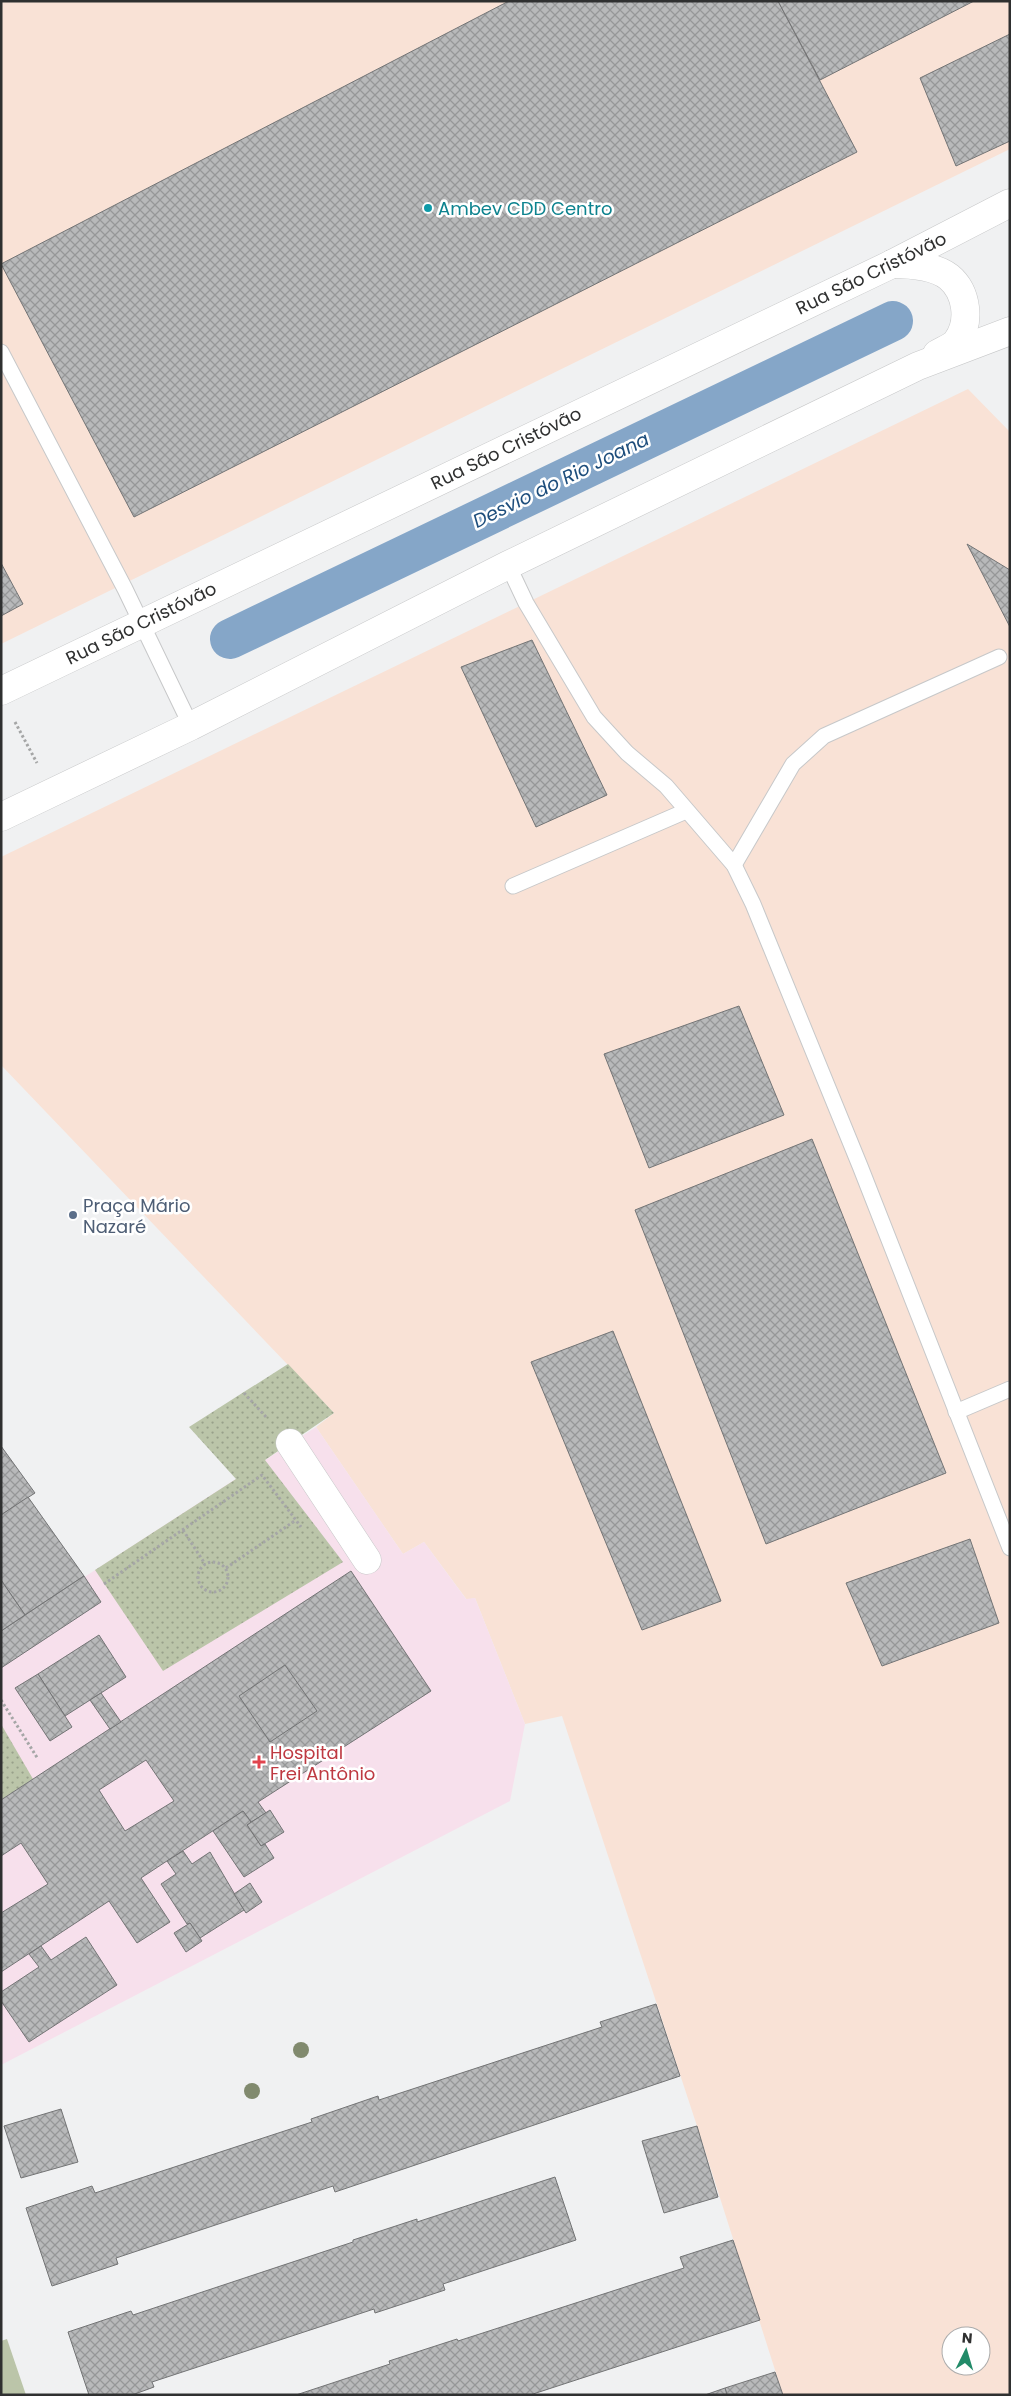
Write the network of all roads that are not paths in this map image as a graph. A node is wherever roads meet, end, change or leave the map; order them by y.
1 (1010, 203) edge
2 (892, 264) junction
3 (1010, 331) edge
4 (1, 352) edge
5 (918, 366) junction
6 (508, 565) junction
7 (140, 623) junction
8 (999, 657) dead end
9 (1, 691) edge
10 (191, 726) junction
11 (686, 811) junction
12 (3, 816) edge
13 (734, 864) junction
14 (513, 886) dead end
15 (1010, 1389) edge
16 (956, 1412) junction
17 (290, 1443) dead end
18 (1010, 1548) edge
19 (367, 1560) dead end

1 - 2 street, Rua São Cristóvão
2 - 5 street
2 - 7 street, Rua São Cristóvão
3 - 5 street
4 - 7 lane
5 - 6 street
6 - 10 street
6 - 11 lane
7 - 9 street, Rua São Cristóvão
7 - 10 lane
8 - 13 lane
10 - 12 street
11 - 13 lane
11 - 14 lane
13 - 16 lane
15 - 16 lane
16 - 18 lane
17 - 19 street

